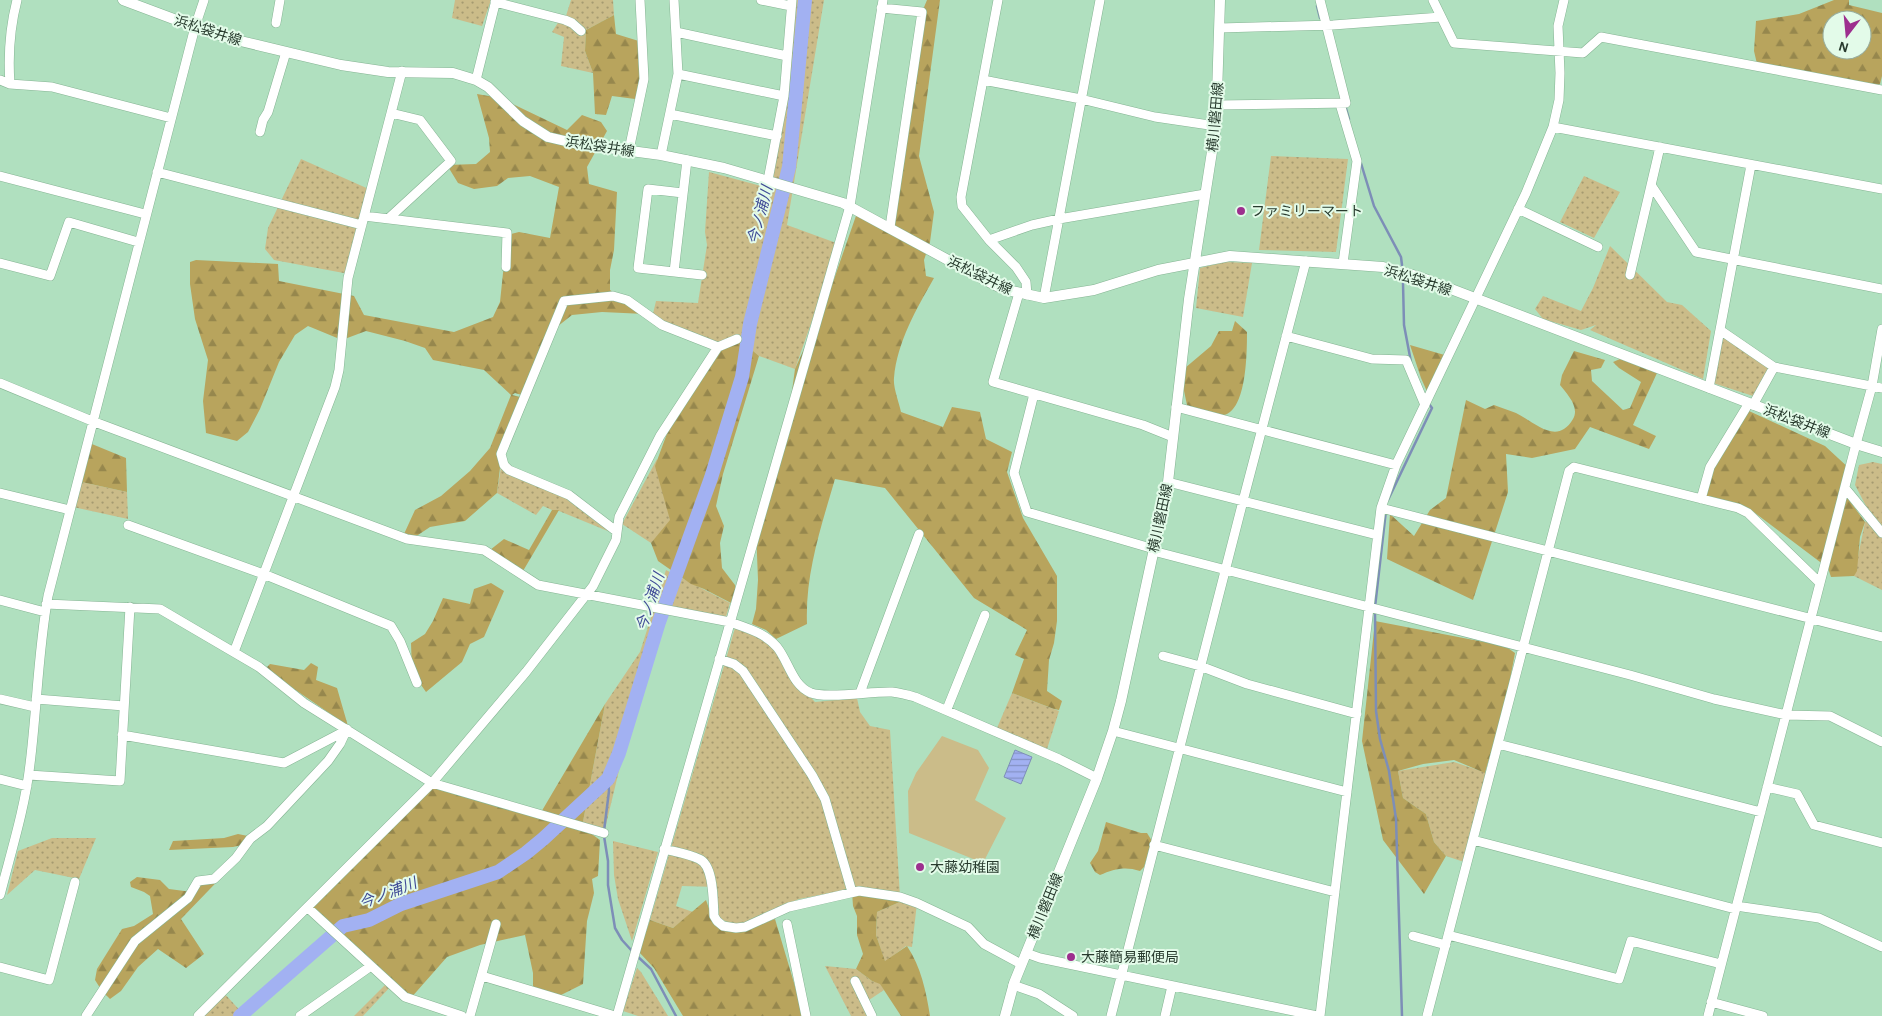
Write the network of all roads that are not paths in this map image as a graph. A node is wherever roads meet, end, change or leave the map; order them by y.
1 (17, 0) edge
2 (122, 0) edge
3 (204, 0) edge
4 (280, 0) edge
5 (640, 0) edge
6 (674, 0) edge
7 (760, 0) edge
8 (998, 0) edge
9 (1100, 0) edge
10 (1220, 0) edge
11 (1320, 0) edge
12 (1433, 0) edge
13 (1564, 0) edge
14 (495, 1) edge
15 (792, 3) edge
16 (882, 4) edge
17 (1441, 17) junction
18 (276, 23) dead end
19 (1323, 25) junction
20 (195, 27) junction
21 (1220, 28) junction
22 (582, 31) dead end
23 (676, 32) junction
24 (1558, 49) junction
25 (286, 52) junction
26 (787, 56) junction
27 (402, 72) junction
28 (678, 74) junction
29 (0, 80) edge
30 (476, 80) junction
31 (983, 80) junction
32 (10, 84) junction
33 (1882, 90) edge
34 (784, 96) junction
35 (1081, 99) junction
36 (1342, 104) junction
37 (1218, 105) junction
38 (391, 113) junction
39 (670, 114) junction
40 (171, 118) junction
41 (1216, 126) junction
42 (1553, 127) junction
43 (260, 132) dead end
44 (777, 136) junction
45 (1660, 147) junction
46 (629, 150) junction
47 (662, 155) junction
48 (688, 160) junction
49 (1751, 165) junction
50 (157, 172) junction
51 (0, 176) edge
52 (768, 180) junction
53 (1651, 185) junction
54 (1882, 189) edge
55 (683, 193) junction
56 (1205, 194) junction
57 (850, 206) junction
58 (1518, 209) junction
59 (145, 214) junction
60 (389, 218) junction
61 (1059, 219) junction
62 (363, 220) junction
63 (890, 227) junction
64 (989, 240) junction
65 (138, 242) junction
66 (1598, 247) dead end
67 (1733, 259) junction
68 (1195, 262) junction
69 (1306, 262) junction
70 (0, 263) edge
71 (1343, 263) junction
72 (506, 267) dead end
73 (674, 272) junction
74 (702, 275) dead end
75 (1630, 275) dead end
76 (1882, 289) edge
77 (1023, 294) junction
78 (1044, 298) junction
79 (1476, 300) junction
80 (1882, 329) edge
81 (1720, 330) junction
82 (1286, 336) junction
83 (738, 339) dead end
84 (718, 347) junction
85 (1774, 367) junction
86 (0, 383) edge
87 (1872, 386) junction
88 (1709, 388) junction
89 (1882, 388) edge
90 (1034, 394) junction
91 (1751, 404) junction
92 (1425, 405) junction
93 (1176, 407) junction
94 (92, 421) junction
95 (1262, 430) junction
96 (1173, 437) junction
97 (1856, 444) junction
98 (1882, 452) edge
99 (1396, 465) junction
100 (1168, 482) junction
101 (1845, 488) junction
102 (0, 493) edge
103 (293, 496) junction
104 (1701, 499) junction
105 (1242, 501) junction
106 (1381, 508) junction
107 (70, 510) junction
108 (128, 525) dead end
109 (616, 531) junction
110 (1882, 531) edge
111 (919, 534) dead end
112 (1377, 535) junction
113 (1154, 550) junction
114 (1548, 551) junction
115 (1225, 570) junction
116 (263, 574) junction
117 (1820, 583) junction
118 (587, 595) junction
119 (0, 600) edge
120 (130, 607) junction
121 (46, 608) junction
122 (1369, 608) junction
123 (985, 615) dead end
124 (1811, 619) junction
125 (730, 622) junction
126 (1882, 637) edge
127 (1523, 647) junction
128 (234, 652) junction
129 (1163, 656) dead end
130 (720, 659) junction
131 (1200, 666) junction
132 (417, 683) dead end
133 (860, 693) junction
134 (0, 698) edge
135 (35, 703) junction
136 (124, 706) junction
137 (947, 710) junction
138 (1357, 714) junction
139 (1786, 716) junction
140 (347, 730) junction
141 (1113, 731) junction
142 (122, 734) junction
143 (1882, 742) edge
144 (1498, 744) junction
145 (1179, 748) junction
146 (29, 775) junction
147 (1097, 778) junction
148 (0, 779) edge
149 (432, 782) junction
150 (27, 786) junction
151 (1767, 786) junction
152 (1347, 792) junction
153 (1761, 812) junction
154 (604, 833) dead end
155 (1473, 840) junction
156 (1882, 843) edge
157 (1154, 845) junction
158 (664, 849) junction
159 (75, 882) dead end
160 (1, 890) edge
161 (852, 892) junction
162 (1335, 892) junction
163 (308, 908) junction
164 (1736, 908) junction
165 (496, 924) dead end
166 (787, 924) dead end
167 (1448, 935) junction
168 (1412, 936) dead end
169 (1446, 945) junction
170 (1882, 947) edge
171 (1026, 953) junction
172 (1021, 964) junction
173 (1721, 964) junction
174 (371, 966) junction
175 (0, 967) edge
176 (1120, 975) junction
177 (482, 976) junction
178 (855, 981) dead end
179 (1013, 985) junction
180 (1172, 986) junction
181 (1711, 1002) junction
182 (86, 1016) edge
183 (198, 1016) edge
184 (300, 1016) edge
185 (462, 1016) edge
186 (470, 1016) edge
187 (616, 1016) edge
188 (806, 1016) edge
189 (872, 1016) edge
190 (1005, 1016) edge
191 (1073, 1016) edge
192 (1111, 1016) edge
193 (1165, 1016) edge
194 (1318, 1016) edge
195 (1428, 1016) edge
196 (1708, 1016) edge
197 (1763, 1016) edge

1 - 32 street
2 - 20 main road, 浜松袋井線
3 - 20 street
4 - 18 street
5 - 46 street
6 - 23 street
7 - 15 street
8 - 31 street
9 - 35 street
10 - 21 main road, 横川磐田線
11 - 19 street
12 - 17 street
13 - 24 street
14 - 22 street
14 - 30 street
15 - 26 street
16 - 57 street
16 - 63 street
17 - 19 street
17 - 24 street
19 - 21 street
19 - 36 street
20 - 25 main road, 浜松袋井線
20 - 40 street
21 - 37 main road, 横川磐田線
23 - 26 street
23 - 28 street
24 - 33 street
24 - 42 street
25 - 27 main road, 浜松袋井線
25 - 43 street
26 - 34 street
27 - 30 main road, 浜松袋井線
27 - 38 street
28 - 34 street
28 - 39 street
29 - 32 street
30 - 46 main road, 浜松袋井線
31 - 35 street
31 - 64 street
32 - 40 street
34 - 44 street
35 - 41 street
35 - 61 street
36 - 37 street
36 - 71 street
37 - 41 main road, 横川磐田線
38 - 60 street
38 - 62 street
39 - 44 street
39 - 47 street
40 - 50 street
41 - 56 main road, 横川磐田線
42 - 45 street
42 - 58 street
44 - 52 street
45 - 49 street
45 - 53 street
46 - 47 main road, 浜松袋井線
47 - 48 main road, 浜松袋井線
48 - 52 main road, 浜松袋井線
48 - 55 street
49 - 54 street
49 - 67 street
50 - 59 street
50 - 62 street
51 - 59 street
52 - 57 main road, 浜松袋井線
53 - 67 street
53 - 75 street
55 - 73 street
55 - 73 street
56 - 61 street
56 - 68 main road, 横川磐田線
57 - 63 main road, 浜松袋井線
57 - 125 street
58 - 66 street
58 - 79 street
59 - 65 street
60 - 62 street
60 - 72 street
61 - 64 street
61 - 78 street
62 - 103 street
63 - 77 main road, 浜松袋井線
64 - 77 street
65 - 70 street
65 - 94 street
67 - 76 street
67 - 81 street
68 - 69 main road, 浜松袋井線
68 - 78 main road, 浜松袋井線
68 - 93 main road, 横川磐田線
69 - 71 main road, 浜松袋井線
69 - 82 street
71 - 79 main road, 浜松袋井線
73 - 74 street
77 - 78 main road, 浜松袋井線
77 - 90 street
79 - 88 main road, 浜松袋井線
79 - 92 street
80 - 87 street
81 - 85 street
81 - 88 street
82 - 92 street
82 - 95 street
83 - 84 street
84 - 109 street
84 - 109 street
85 - 87 street
85 - 91 street
86 - 94 street
87 - 89 street
87 - 97 street
88 - 91 main road, 浜松袋井線
90 - 96 street
90 - 113 street
91 - 97 main road, 浜松袋井線
91 - 104 street
92 - 99 street
93 - 95 street
93 - 96 main road, 横川磐田線
94 - 103 street
94 - 107 street
95 - 99 street
95 - 105 street
96 - 100 main road, 横川磐田線
97 - 98 main road, 浜松袋井線
97 - 101 street
99 - 106 street
100 - 105 street
100 - 113 main road, 横川磐田線
101 - 110 street
101 - 117 street
102 - 107 street
103 - 116 street
103 - 118 street
104 - 114 street
104 - 117 street
105 - 112 street
105 - 115 street
106 - 112 street
106 - 114 street
107 - 121 street
108 - 116 street
109 - 118 street
111 - 133 street
112 - 122 street
113 - 115 street
113 - 141 main road, 横川磐田線
114 - 124 street
114 - 127 street
115 - 122 street
115 - 131 street
116 - 128 street
116 - 132 street
117 - 124 street
118 - 125 street
118 - 149 street
119 - 121 street
120 - 121 street
120 - 128 street
120 - 136 street
121 - 135 street
122 - 127 street
122 - 138 street
123 - 137 street
124 - 126 street
124 - 139 street
125 - 130 street
125 - 133 street
127 - 139 street
127 - 144 street
128 - 140 street
129 - 131 street
130 - 158 street
130 - 161 street
131 - 138 street
131 - 145 street
133 - 137 street
134 - 135 street
135 - 136 street
135 - 146 street
136 - 142 street
137 - 147 street
138 - 152 street
139 - 143 street
139 - 151 street
140 - 142 street
140 - 149 street
140 - 182 street
141 - 145 street
141 - 147 main road, 横川磐田線
142 - 146 street
144 - 153 street
144 - 155 street
145 - 152 street
145 - 157 street
146 - 150 street
147 - 171 main road, 横川磐田線
148 - 150 street
149 - 154 street
149 - 163 street
150 - 160 street
151 - 153 street
151 - 156 street
152 - 162 street
153 - 164 street
155 - 164 street
155 - 167 street
157 - 162 street
157 - 176 street
158 - 161 street
158 - 187 street
159 - 175 street
161 - 172 street
162 - 194 street
163 - 174 street
163 - 183 street
164 - 170 street
164 - 173 street
165 - 177 street
166 - 188 street
167 - 169 street
167 - 173 street
168 - 169 street
169 - 195 street
171 - 172 main road, 横川磐田線
171 - 176 street
172 - 179 main road, 横川磐田線
173 - 181 street
174 - 184 street
174 - 185 street
176 - 180 street
176 - 192 street
177 - 186 street
177 - 187 street
178 - 189 street
179 - 190 main road, 横川磐田線
179 - 191 street
180 - 193 street
180 - 194 street
181 - 196 street
181 - 197 street

